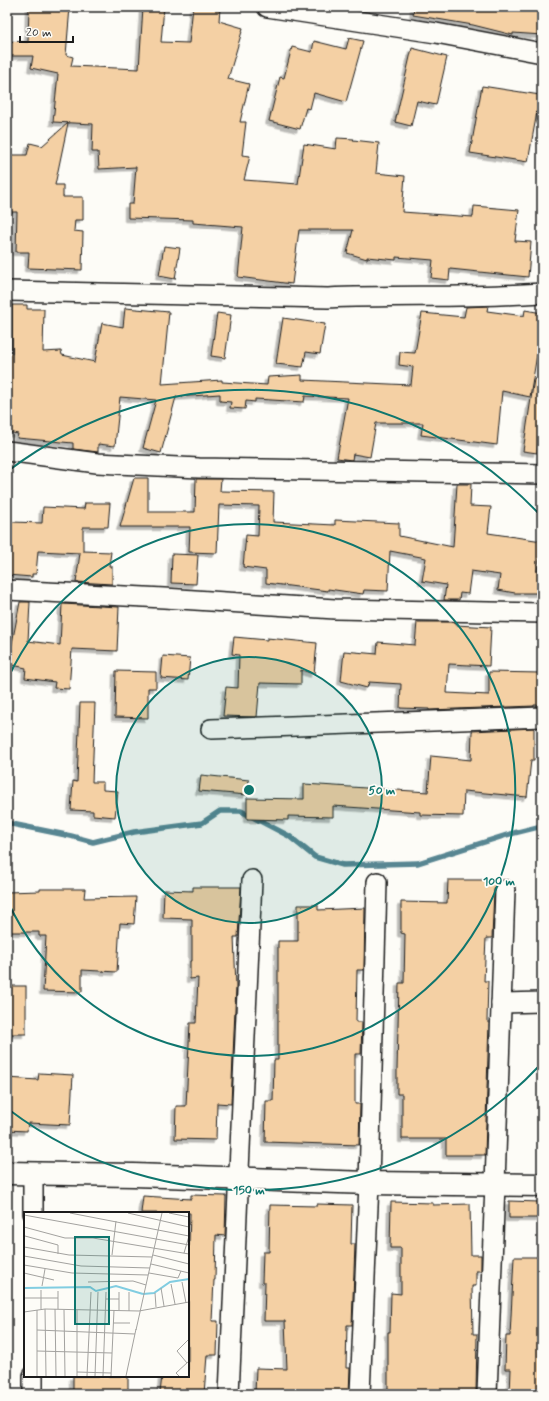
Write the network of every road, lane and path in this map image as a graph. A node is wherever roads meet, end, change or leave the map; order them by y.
1 (266, 7) edge
2 (542, 53) edge
3 (7, 291) edge
4 (542, 293) edge
5 (7, 450) edge
6 (542, 474) edge
7 (7, 590) edge
8 (542, 613) edge
9 (542, 717) edge
10 (211, 729) dead end
11 (252, 880) dead end
12 (377, 882) dead end
13 (505, 890) dead end
14 (542, 1002) edge
15 (501, 1003) junction
16 (7, 1173) edge
17 (33, 1173) junction
18 (239, 1179) junction
19 (369, 1183) junction
20 (495, 1184) junction
21 (542, 1184) edge
22 (33, 1212) edge
23 (33, 1377) edge
24 (32, 1394) edge
25 (229, 1394) edge
26 (360, 1394) edge
27 (487, 1394) edge

1 - 2 street
3 - 4 street
5 - 6 street
7 - 8 street
9 - 10 street
11 - 18 street
12 - 19 street
13 - 15 street
14 - 15 street
15 - 20 street
16 - 17 street
17 - 18 street
17 - 22 street
18 - 19 street
18 - 25 street
19 - 20 street
19 - 26 street
20 - 21 street
20 - 27 street
23 - 24 street

